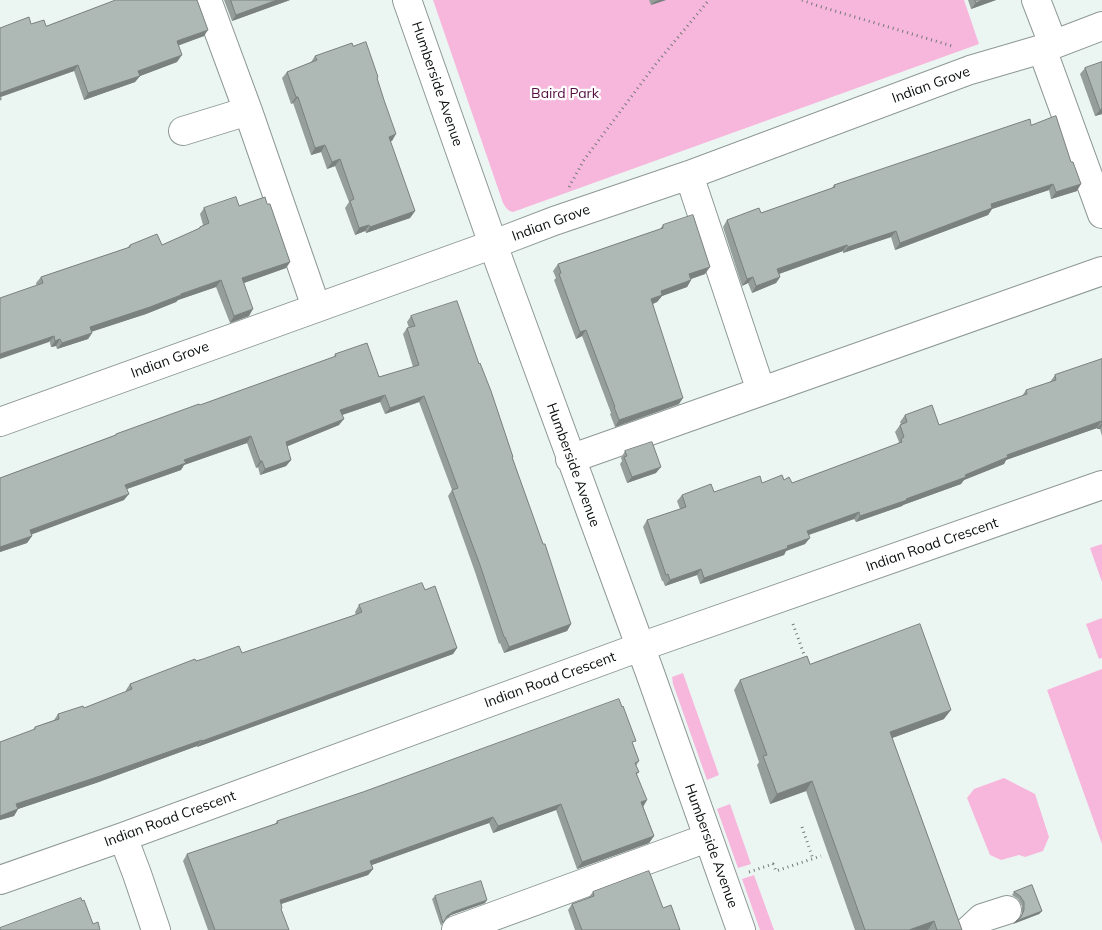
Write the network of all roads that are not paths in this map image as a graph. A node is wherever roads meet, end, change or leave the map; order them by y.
1 (207, 0) edge
2 (407, 0) edge
3 (1036, 0) edge
4 (1102, 26) edge
5 (1048, 46) junction
6 (248, 111) junction
7 (183, 131) dead end
8 (688, 175) junction
9 (1102, 214) edge
10 (494, 244) junction
11 (1102, 271) edge
12 (316, 307) junction
13 (761, 391) junction
14 (0, 422) edge
15 (570, 459) junction
16 (1102, 485) edge
17 (640, 647) junction
18 (123, 837) junction
19 (708, 838) junction
20 (0, 880) edge
21 (1007, 910) dead end
22 (156, 930) edge
23 (456, 930) edge
24 (741, 930) edge
25 (969, 930) edge

1 - 6 street
2 - 10 street, Humberside Avenue
3 - 5 street
4 - 5 street, Indian Grove
5 - 8 street, Indian Grove
5 - 9 street
6 - 7 street
6 - 12 street
8 - 10 street, Indian Grove
8 - 13 street
10 - 12 street, Indian Grove
10 - 15 street, Humberside Avenue
11 - 13 street
12 - 14 street, Indian Grove
13 - 15 street
15 - 17 street, Humberside Avenue
16 - 17 street, Indian Road Crescent
17 - 18 street, Indian Road Crescent
17 - 19 street, Humberside Avenue
18 - 20 street, Indian Road Crescent
18 - 22 street
19 - 23 street
19 - 24 street, Humberside Avenue
21 - 25 street

